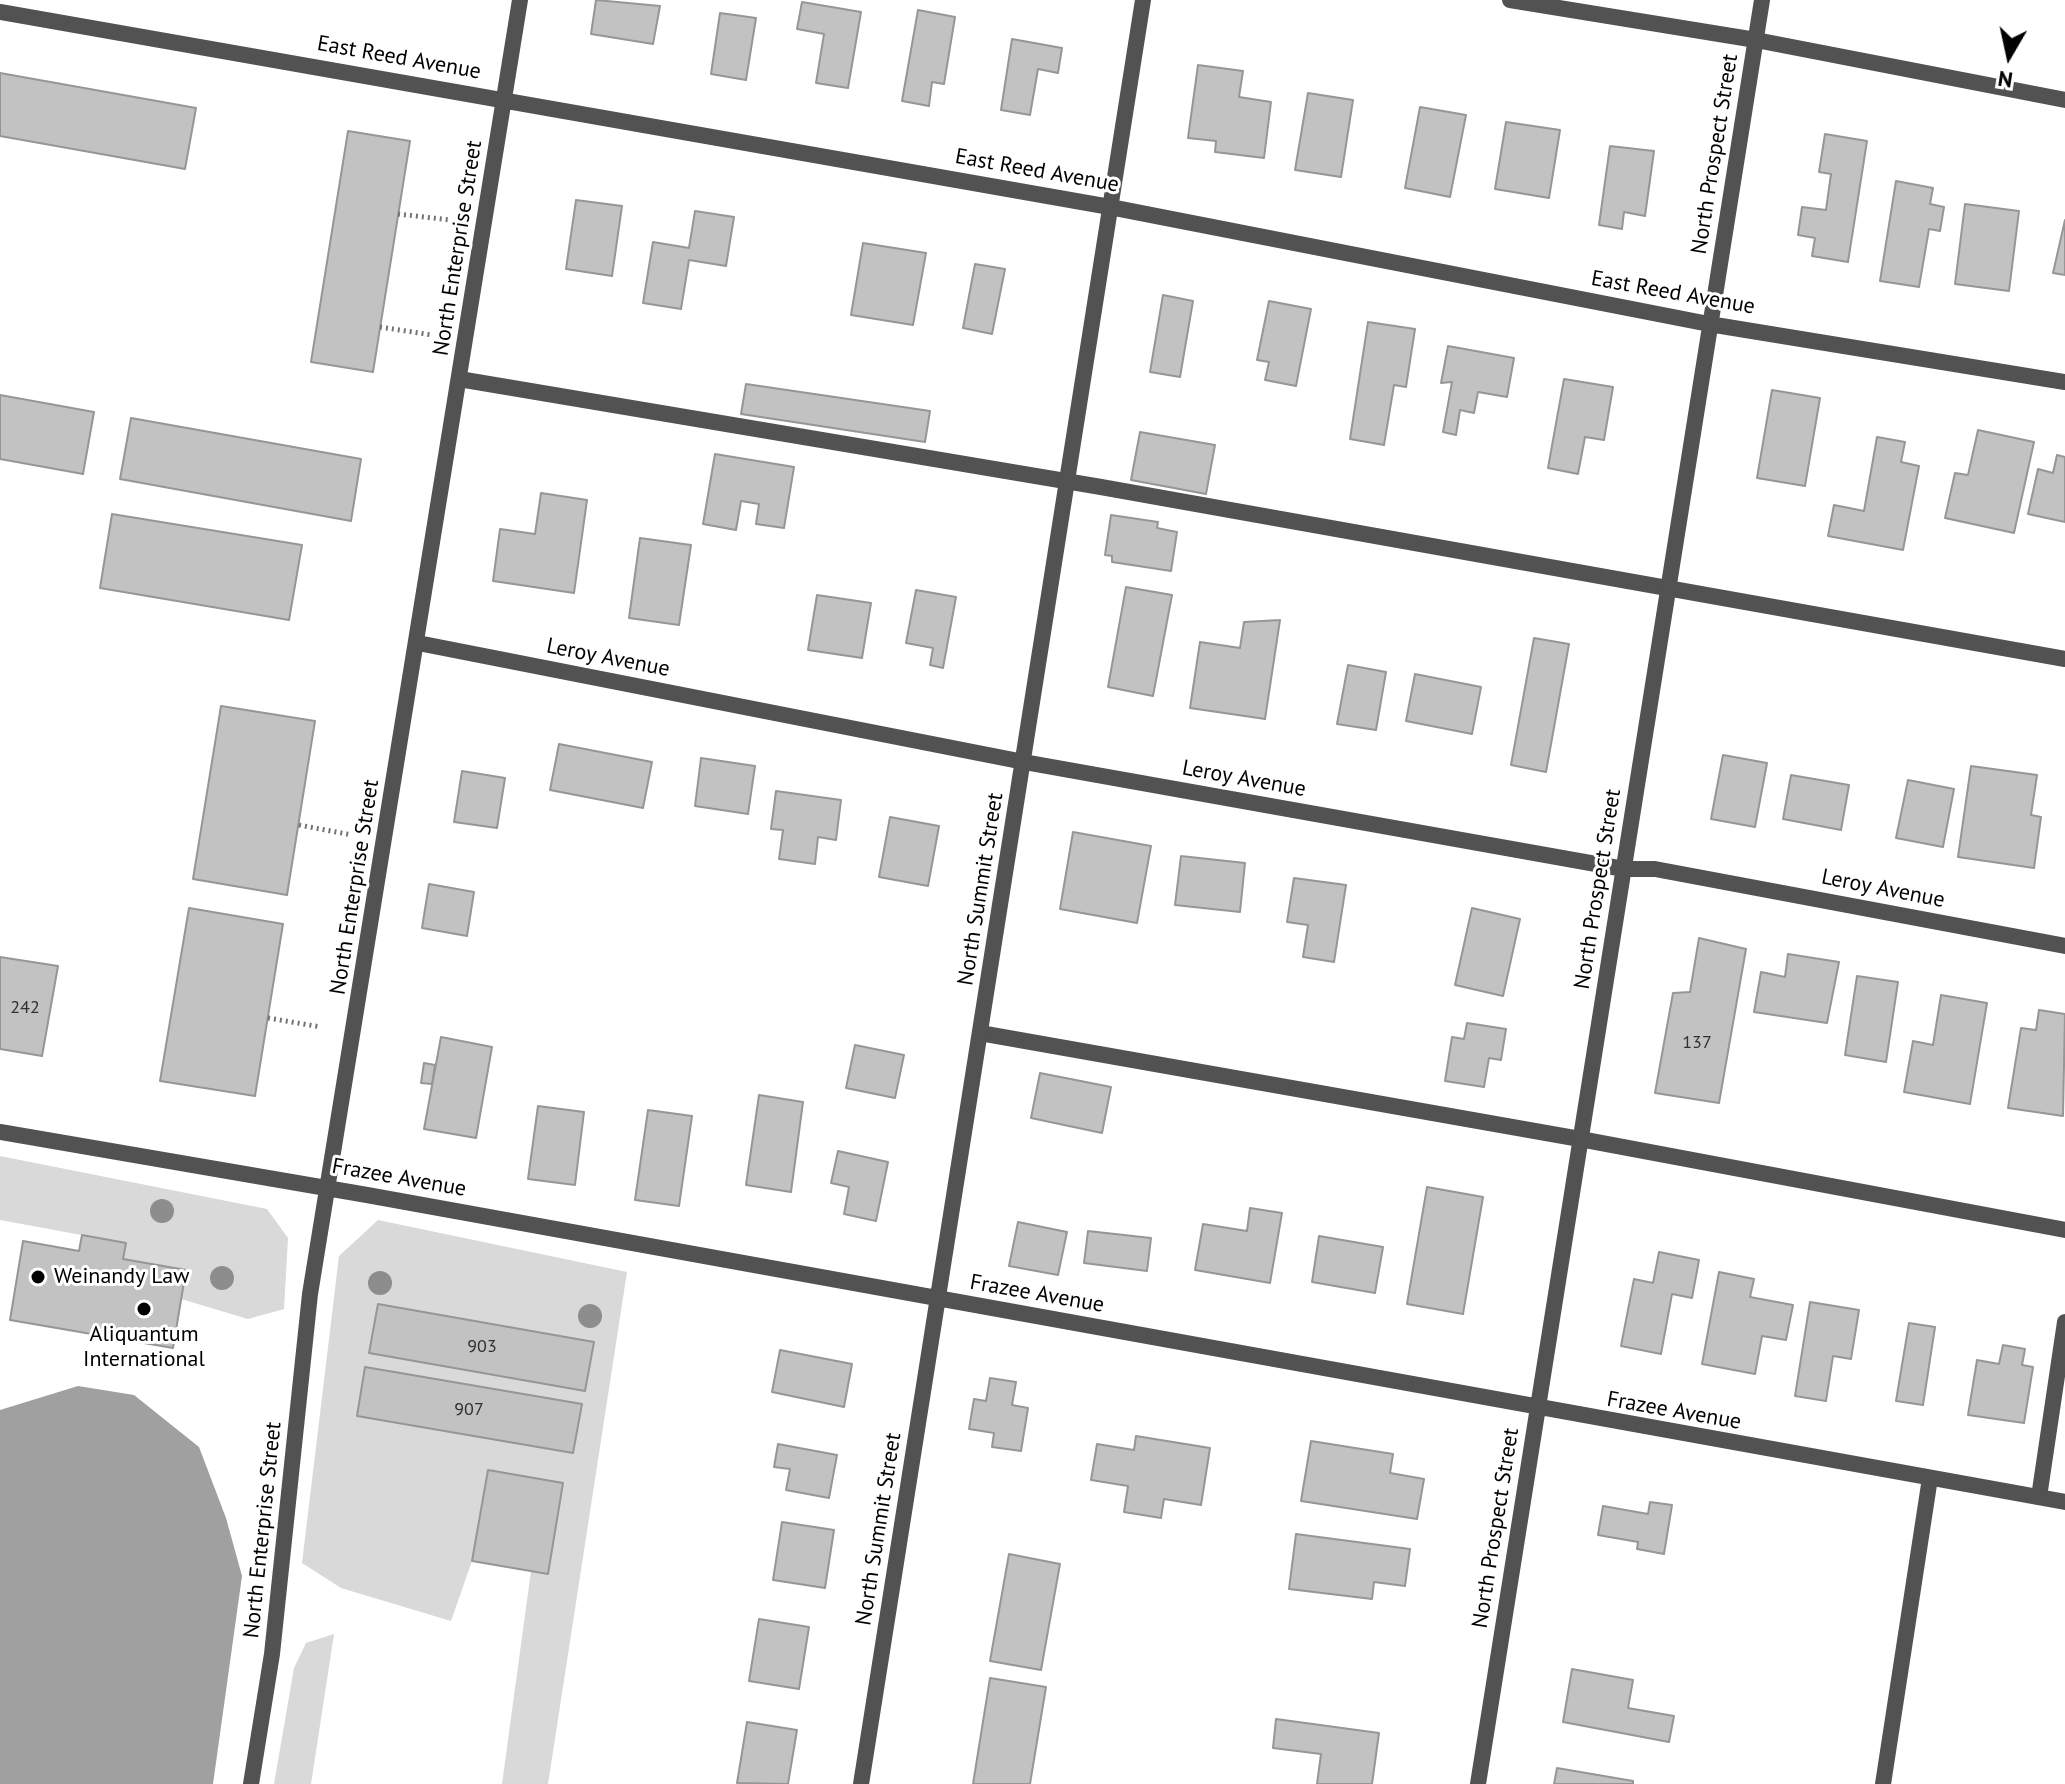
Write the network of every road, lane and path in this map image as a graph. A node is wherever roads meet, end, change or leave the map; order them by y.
1 (520, 0) edge
2 (1143, 0) edge
3 (1510, 0) edge
4 (1762, 0) edge
5 (0, 12) edge
6 (1756, 40) junction
7 (504, 99) junction
8 (2065, 100) edge
9 (1110, 207) junction
10 (398, 214) dead end
11 (450, 220) dead end
12 (1709, 324) junction
13 (380, 327) dead end
14 (432, 335) dead end
15 (459, 379) junction
16 (2065, 382) edge
17 (1067, 482) junction
18 (1667, 588) junction
19 (418, 643) junction
20 (2065, 659) edge
21 (1024, 762) junction
22 (299, 825) dead end
23 (352, 835) dead end
24 (1624, 869) junction
25 (2065, 946) edge
26 (268, 1018) dead end
27 (321, 1027) dead end
28 (980, 1033) junction
29 (0, 1132) edge
30 (1580, 1139) junction
31 (329, 1188) junction
32 (2065, 1230) edge
33 (938, 1298) junction
34 (2065, 1322) edge
35 (1537, 1408) junction
36 (1930, 1478) junction
37 (2039, 1497) junction
38 (2065, 1502) edge
39 (251, 1784) edge
40 (861, 1784) edge
41 (1478, 1784) edge
42 (1883, 1784) edge

1 - 7 street, North Enterprise Street
2 - 9 street, North Summit Street
3 - 6 street
4 - 6 street, North Prospect Street
5 - 7 street, East Reed Avenue
6 - 8 street
6 - 12 street, North Prospect Street
7 - 9 street, East Reed Avenue
7 - 15 street, North Enterprise Street
9 - 12 street, East Reed Avenue
9 - 17 street, North Summit Street
10 - 11 path
12 - 16 street, East Reed Avenue
12 - 18 street, North Prospect Street
13 - 14 path
15 - 17 street
15 - 19 street, North Enterprise Street
17 - 18 street
17 - 21 street, North Summit Street
18 - 20 street
18 - 24 street, North Prospect Street
19 - 21 street, Leroy Avenue
19 - 31 street, North Enterprise Street
21 - 24 street, Leroy Avenue
21 - 28 street, North Summit Street
22 - 23 path
24 - 25 street, Leroy Avenue
24 - 30 street, North Prospect Street
26 - 27 path
28 - 30 street
28 - 33 street, North Summit Street
29 - 31 street, Frazee Avenue
30 - 32 street
30 - 35 street, North Prospect Street
31 - 33 street, Frazee Avenue
31 - 39 street, North Enterprise Street
33 - 35 street, Frazee Avenue
33 - 40 street, North Summit Street
34 - 37 street
35 - 36 street, Frazee Avenue
35 - 41 street, North Prospect Street
36 - 37 street, Frazee Avenue
36 - 42 street
37 - 38 street, Frazee Avenue

